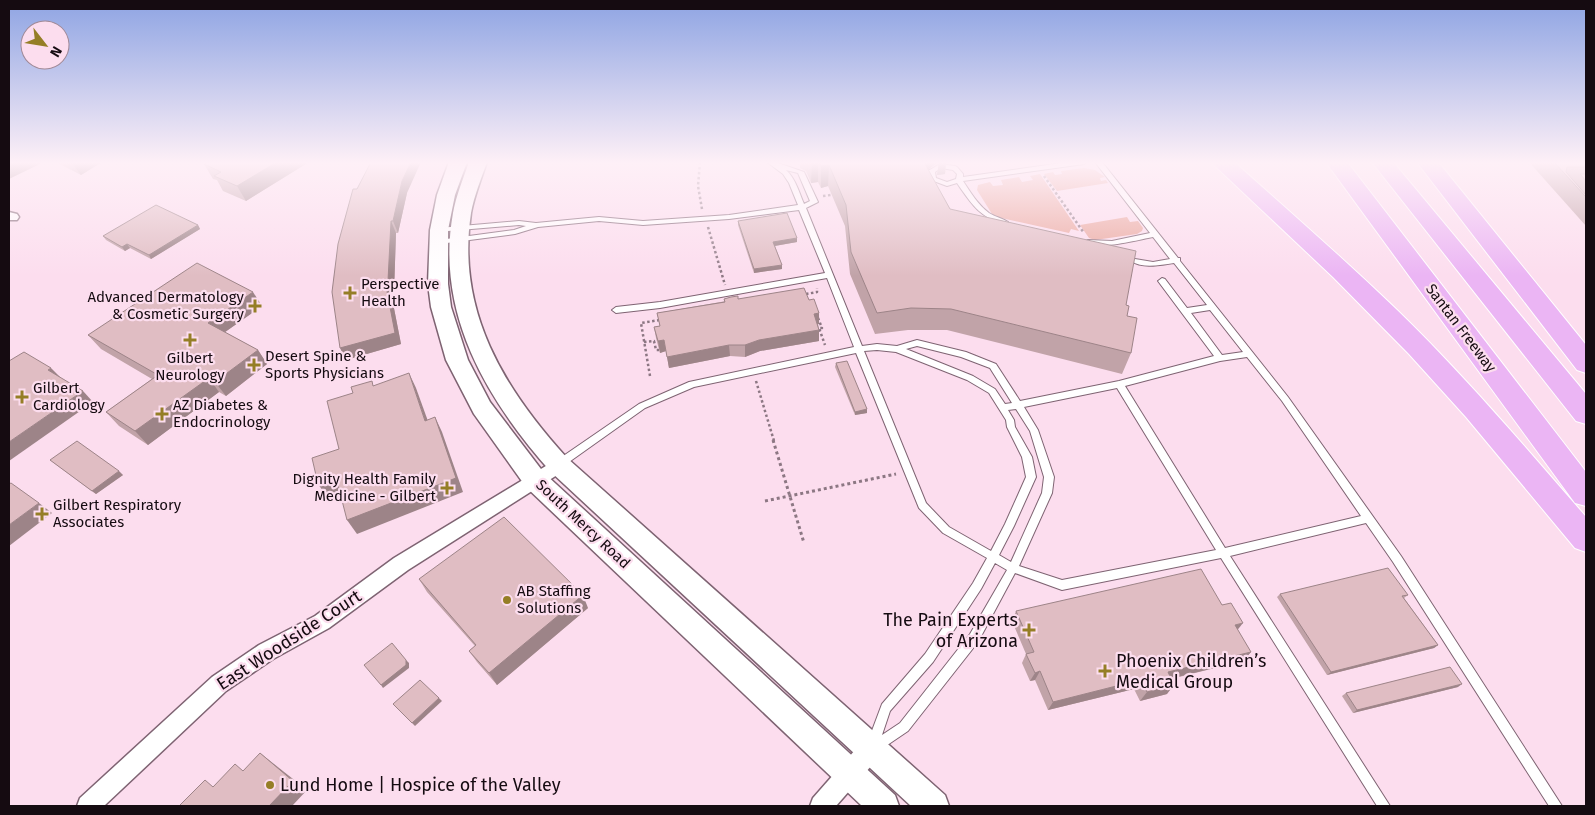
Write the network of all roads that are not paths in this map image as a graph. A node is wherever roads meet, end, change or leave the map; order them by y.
1 (445, 200) edge
2 (466, 200) edge
3 (798, 200) edge
4 (813, 200) edge
5 (974, 200) edge
6 (1129, 200) edge
7 (1263, 200) edge
8 (1365, 200) edge
9 (1413, 200) edge
10 (1457, 200) edge
11 (802, 208) junction
12 (988, 217) junction
13 (1010, 223) edge
14 (537, 225) junction
15 (1001, 231) edge
16 (460, 234) junction
17 (1156, 234) junction
18 (439, 236) junction
19 (1081, 240) edge
20 (1176, 260) junction
21 (1135, 261) edge
22 (830, 276) junction
23 (1162, 281) dead end
24 (1213, 307) junction
25 (616, 310) dead end
26 (1185, 311) junction
27 (860, 349) junction
28 (897, 349) junction
29 (1250, 354) junction
30 (1220, 358) junction
31 (1586, 363) edge
32 (1119, 384) junction
33 (1020, 405) junction
34 (1002, 408) junction
35 (1586, 412) edge
36 (559, 465) junction
37 (535, 480) junction
38 (1586, 494) edge
39 (1368, 518) junction
40 (1586, 539) edge
41 (1223, 553) junction
42 (992, 556) junction
43 (1013, 568) junction
44 (871, 749) junction
45 (850, 774) junction
46 (88, 806) edge
47 (821, 806) edge
48 (884, 806) edge
49 (934, 806) edge
50 (1384, 806) edge
51 (1556, 806) edge

1 - 18 main road, South Mercy Road
2 - 16 main road, South Mercy Road
3 - 11 lane
4 - 11 lane
5 - 12 lane
6 - 17 lane
7 - 40 highway
8 - 38 highway, Santan Freeway
9 - 35 highway
10 - 31 highway
11 - 14 lane
11 - 22 lane
12 - 13 lane
12 - 15 lane
14 - 16 lane
14 - 16 lane
16 - 18 lane
16 - 18 lane
16 - 36 main road, South Mercy Road
17 - 19 lane
17 - 20 lane
18 - 37 main road, South Mercy Road
20 - 21 lane
20 - 24 lane
22 - 25 lane
22 - 27 lane
23 - 26 lane
24 - 26 lane
24 - 29 lane
26 - 30 lane
27 - 28 lane
27 - 36 lane
27 - 42 lane
28 - 33 lane
28 - 34 lane
29 - 30 lane
29 - 39 lane
30 - 32 lane
32 - 33 lane
32 - 41 lane
33 - 34 lane
33 - 43 lane
34 - 42 lane
36 - 37 street, East Woodside Court
36 - 44 main road, South Mercy Road
37 - 45 main road, South Mercy Road
37 - 46 street, East Woodside Court
39 - 41 lane
39 - 51 lane
41 - 43 lane
41 - 50 lane
42 - 43 lane
42 - 44 lane
43 - 44 lane
44 - 45 street
44 - 49 main road, South Mercy Road
45 - 47 street
45 - 48 main road, South Mercy Road

